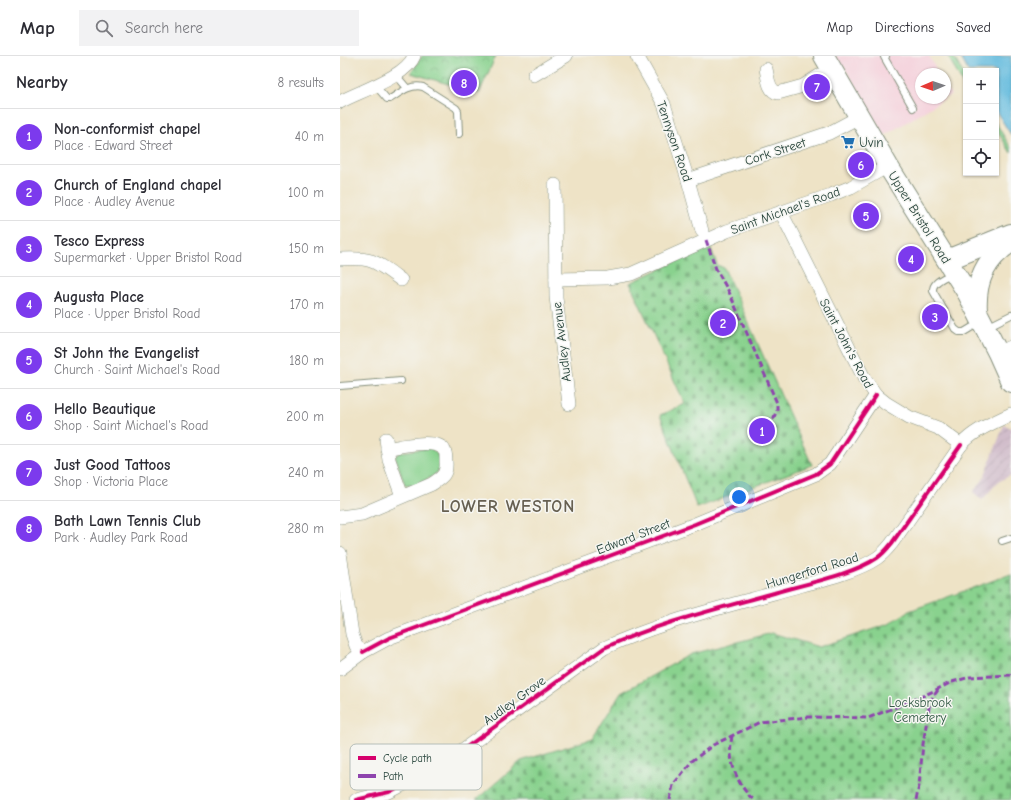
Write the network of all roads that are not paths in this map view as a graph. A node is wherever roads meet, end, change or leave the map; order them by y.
1 (414, 56) edge
2 (566, 56) edge
3 (636, 56) edge
4 (886, 56) edge
5 (827, 62) edge
6 (766, 69) dead end
7 (396, 74) junction
8 (534, 76) dead end
9 (374, 85) junction
10 (407, 88) junction
11 (340, 102) edge
12 (913, 108) dead end
13 (859, 117) junction
14 (459, 134) dead end
15 (888, 166) junction
16 (688, 180) junction
17 (555, 185) dead end
18 (781, 212) junction
19 (1011, 234) edge
20 (703, 236) junction
21 (1011, 242) edge
22 (340, 259) edge
23 (951, 266) junction
24 (556, 279) junction
25 (401, 280) dead end
26 (1011, 315) edge
27 (981, 320) junction
28 (1004, 350) edge
29 (401, 381) dead end
30 (1011, 382) edge
31 (340, 386) edge
32 (876, 395) junction
33 (569, 404) dead end
34 (1011, 414) edge
35 (961, 445) junction
36 (402, 496) junction
37 (340, 517) edge
38 (1011, 538) edge
39 (1002, 541) dead end
40 (341, 560) edge
41 (686, 618) joint
42 (363, 652) junction
43 (340, 669) edge
44 (471, 744) edge
45 (393, 790) edge
46 (356, 800) edge

1 - 7 street
2 - 8 street
3 - 16 street, Tennyson Road
4 - 12 lane
5 - 6 street
5 - 13 main road, Upper Bristol Road
7 - 9 street
7 - 10 lane
9 - 10 lane
9 - 11 street
10 - 14 lane
13 - 15 main road, Upper Bristol Road
13 - 16 street, Cork Street
15 - 18 street, Saint Michael's Road
15 - 23 main road, Upper Bristol Road
16 - 20 street, Tennyson Road
17 - 24 street, Audley Avenue
18 - 20 street, Saint Michael's Road
18 - 32 street, Saint John's Road
19 - 23 main road
20 - 24 street
21 - 27 main road
22 - 25 street
23 - 27 main road, Upper Bristol Road
23 - 27 lane
24 - 33 street, Audley Avenue
26 - 27 lane
27 - 28 main road, Upper Bristol Road
28 - 30 main road, Upper Bristol Road
29 - 31 lane
32 - 35 street, Saint John's Road
32 - 42 street, Edward Street
34 - 35 street
35 - 41 street, Hungerford Road
36 - 36 street
36 - 37 street
38 - 39 lane
40 - 42 street
41 - 44 street, Audley Grove
42 - 43 street, Edward Street
45 - 46 street, Audley Grove

